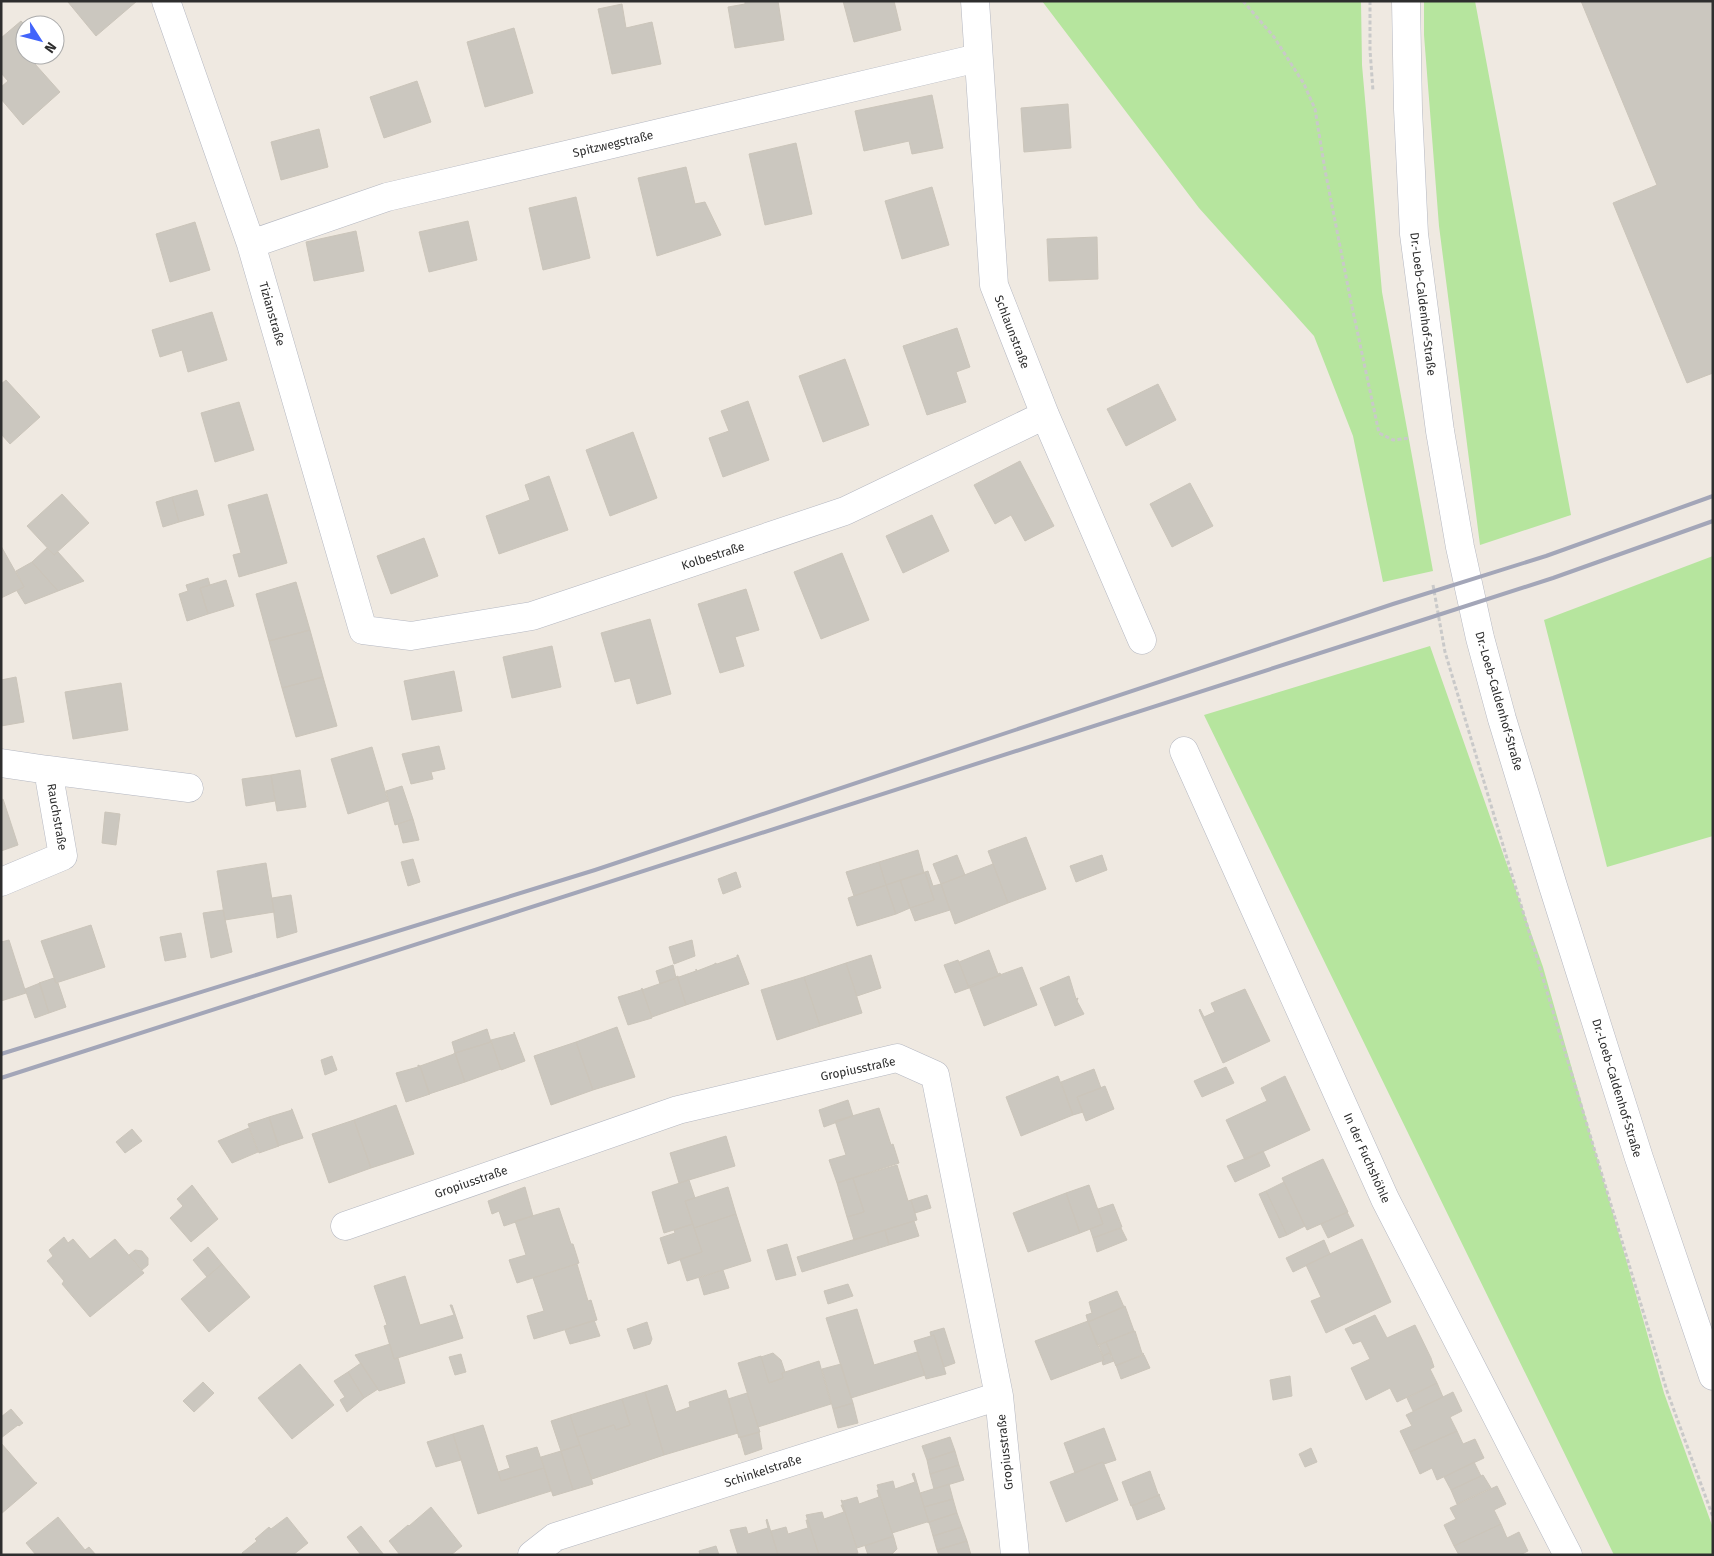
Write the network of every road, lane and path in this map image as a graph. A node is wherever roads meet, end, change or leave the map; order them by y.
1 (166, 1) edge
2 (975, 1) edge
3 (1243, 1) edge
4 (1406, 1) edge
5 (978, 58) junction
6 (251, 244) junction
7 (1045, 415) junction
8 (1410, 438) dead end
9 (363, 630) joint
10 (1142, 640) dead end
11 (1184, 751) dead end
12 (1, 763) edge
13 (48, 770) junction
14 (189, 788) dead end
15 (1, 882) edge
16 (345, 1226) dead end
17 (1713, 1376) edge
18 (999, 1396) junction
19 (532, 1555) edge
20 (1015, 1555) edge
21 (1568, 1555) edge

1 - 6 street, Tizianstraße
2 - 5 street, Schlaunstraße
3 - 8 path
4 - 17 street, Dr.-Loeb-Caldenhof-Straße
5 - 6 street, Spitzwegstraße
5 - 7 street, Schlaunstraße
6 - 9 street, Tizianstraße
7 - 9 street, Kolbestraße
7 - 10 street, Schlaunstraße
11 - 21 street, In der Fuchshöhle
12 - 13 street, Rauchstraße
13 - 14 street, Rauchstraße
13 - 15 street, Rauchstraße
16 - 18 street, Gropiusstraße
18 - 19 street, Schinkelstraße
18 - 20 street, Gropiusstraße

